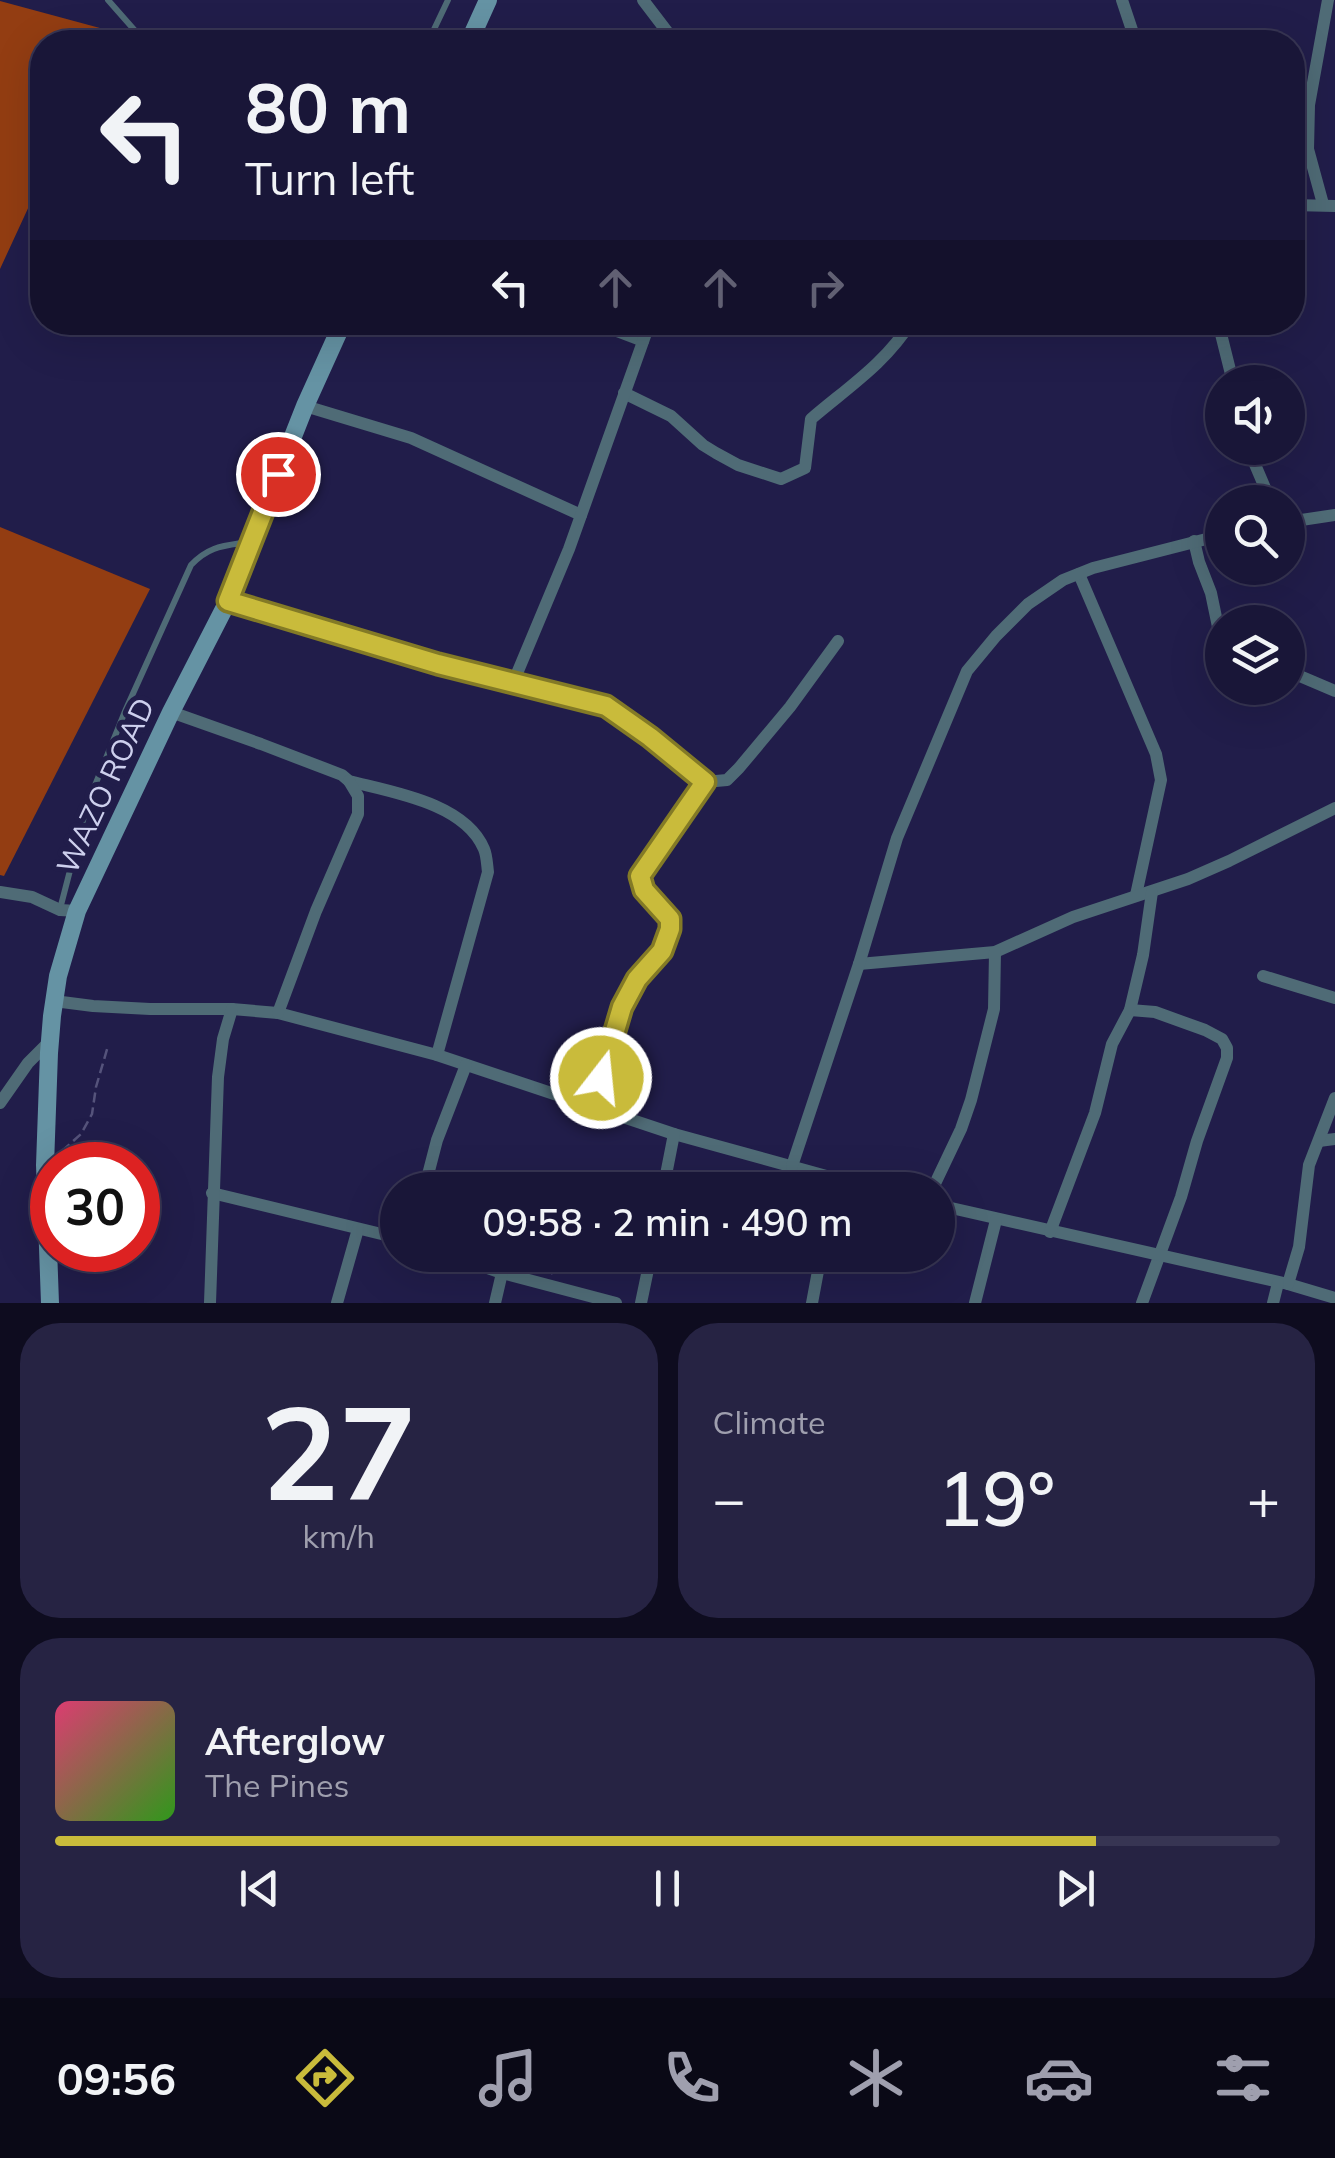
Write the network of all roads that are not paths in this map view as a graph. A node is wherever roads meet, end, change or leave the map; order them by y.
1 (108, 0) edge
2 (448, 0) edge
3 (488, 0) edge
4 (643, 0) edge
5 (1122, 0) edge
6 (1328, 0) edge
7 (135, 30) edge
8 (434, 30) edge
9 (474, 30) edge
10 (666, 30) edge
11 (1132, 30) edge
12 (1329, 205) edge
13 (337, 335) edge
14 (627, 335) edge
15 (645, 335) edge
16 (901, 335) edge
17 (1221, 335) edge
18 (643, 341) junction
19 (1229, 365) edge
20 (624, 393) junction
21 (305, 406) junction
22 (580, 515) junction
23 (1335, 515) edge
24 (1305, 519) edge
25 (1205, 539) edge
26 (252, 541) junction
27 (1194, 541) junction
28 (1079, 574) junction
29 (228, 601) junction
30 (1213, 605) edge
31 (838, 641) dead end
32 (1305, 678) edge
33 (513, 683) junction
34 (1335, 691) edge
35 (172, 712) junction
36 (349, 780) junction
37 (705, 782) junction
38 (1335, 808) edge
39 (0, 892) edge
40 (1152, 892) junction
41 (1136, 895) junction
42 (68, 910) junction
43 (995, 952) junction
44 (859, 964) junction
45 (1263, 976) dead end
46 (1335, 998) edge
47 (54, 1000) junction
48 (232, 1009) junction
49 (1130, 1010) junction
50 (278, 1013) junction
51 (50, 1042) junction
52 (437, 1055) junction
53 (466, 1066) junction
54 (1335, 1098) edge
55 (0, 1103) edge
56 (594, 1106) junction
57 (674, 1134) junction
58 (1335, 1139) edge
59 (1319, 1141) junction
60 (792, 1166) junction
61 (429, 1172) edge
62 (667, 1172) edge
63 (805, 1172) edge
64 (941, 1172) edge
65 (212, 1193) junction
66 (955, 1209) edge
67 (996, 1220) junction
68 (358, 1229) junction
69 (1050, 1232) junction
70 (380, 1234) edge
71 (1157, 1256) junction
72 (499, 1272) edge
73 (648, 1272) edge
74 (818, 1272) edge
75 (502, 1273) junction
76 (1283, 1284) junction
77 (1335, 1298) edge
78 (50, 1303) edge
79 (210, 1303) edge
80 (337, 1303) edge
81 (495, 1303) edge
82 (616, 1303) edge
83 (641, 1303) edge
84 (812, 1303) edge
85 (975, 1303) edge
86 (1142, 1303) edge
87 (1273, 1303) edge

1 - 7 lane
2 - 8 lane
3 - 9 main road
4 - 10 street
5 - 11 street
6 - 12 street
13 - 21 main road, WAZO ROAD
14 - 18 street
15 - 18 street
16 - 20 street
17 - 19 street
18 - 20 street
20 - 22 street
21 - 22 street
21 - 26 main road, WAZO ROAD
22 - 33 street
23 - 24 street
25 - 27 street
26 - 29 main road, WAZO ROAD
26 - 42 lane
27 - 28 street
27 - 30 street
28 - 41 street
28 - 44 street
29 - 33 street
29 - 35 main road, WAZO ROAD
31 - 37 street
32 - 34 street
33 - 37 street
35 - 36 street
35 - 42 main road, WAZO ROAD
36 - 50 street
36 - 52 street
37 - 56 street
38 - 40 street
39 - 42 street
40 - 41 street
40 - 49 street
41 - 43 street
42 - 47 main road, WAZO ROAD
43 - 44 street
43 - 64 street
44 - 60 street
45 - 46 street
47 - 48 street
47 - 51 main road, WAZO ROAD
48 - 50 street
48 - 65 street
49 - 69 street
49 - 71 street
50 - 52 street
51 - 55 street
51 - 78 main road, WAZO ROAD
52 - 53 street
53 - 56 street
53 - 61 street
54 - 59 street
56 - 57 street
57 - 60 street
57 - 62 street
58 - 59 street
59 - 76 street
60 - 63 street
65 - 68 street
65 - 79 street
66 - 67 street
67 - 69 street
67 - 85 street
68 - 70 street
68 - 80 street
69 - 71 street
71 - 76 street
71 - 86 street
72 - 75 street
73 - 83 street
74 - 84 street
75 - 81 street
75 - 82 street
76 - 77 street
76 - 87 street

